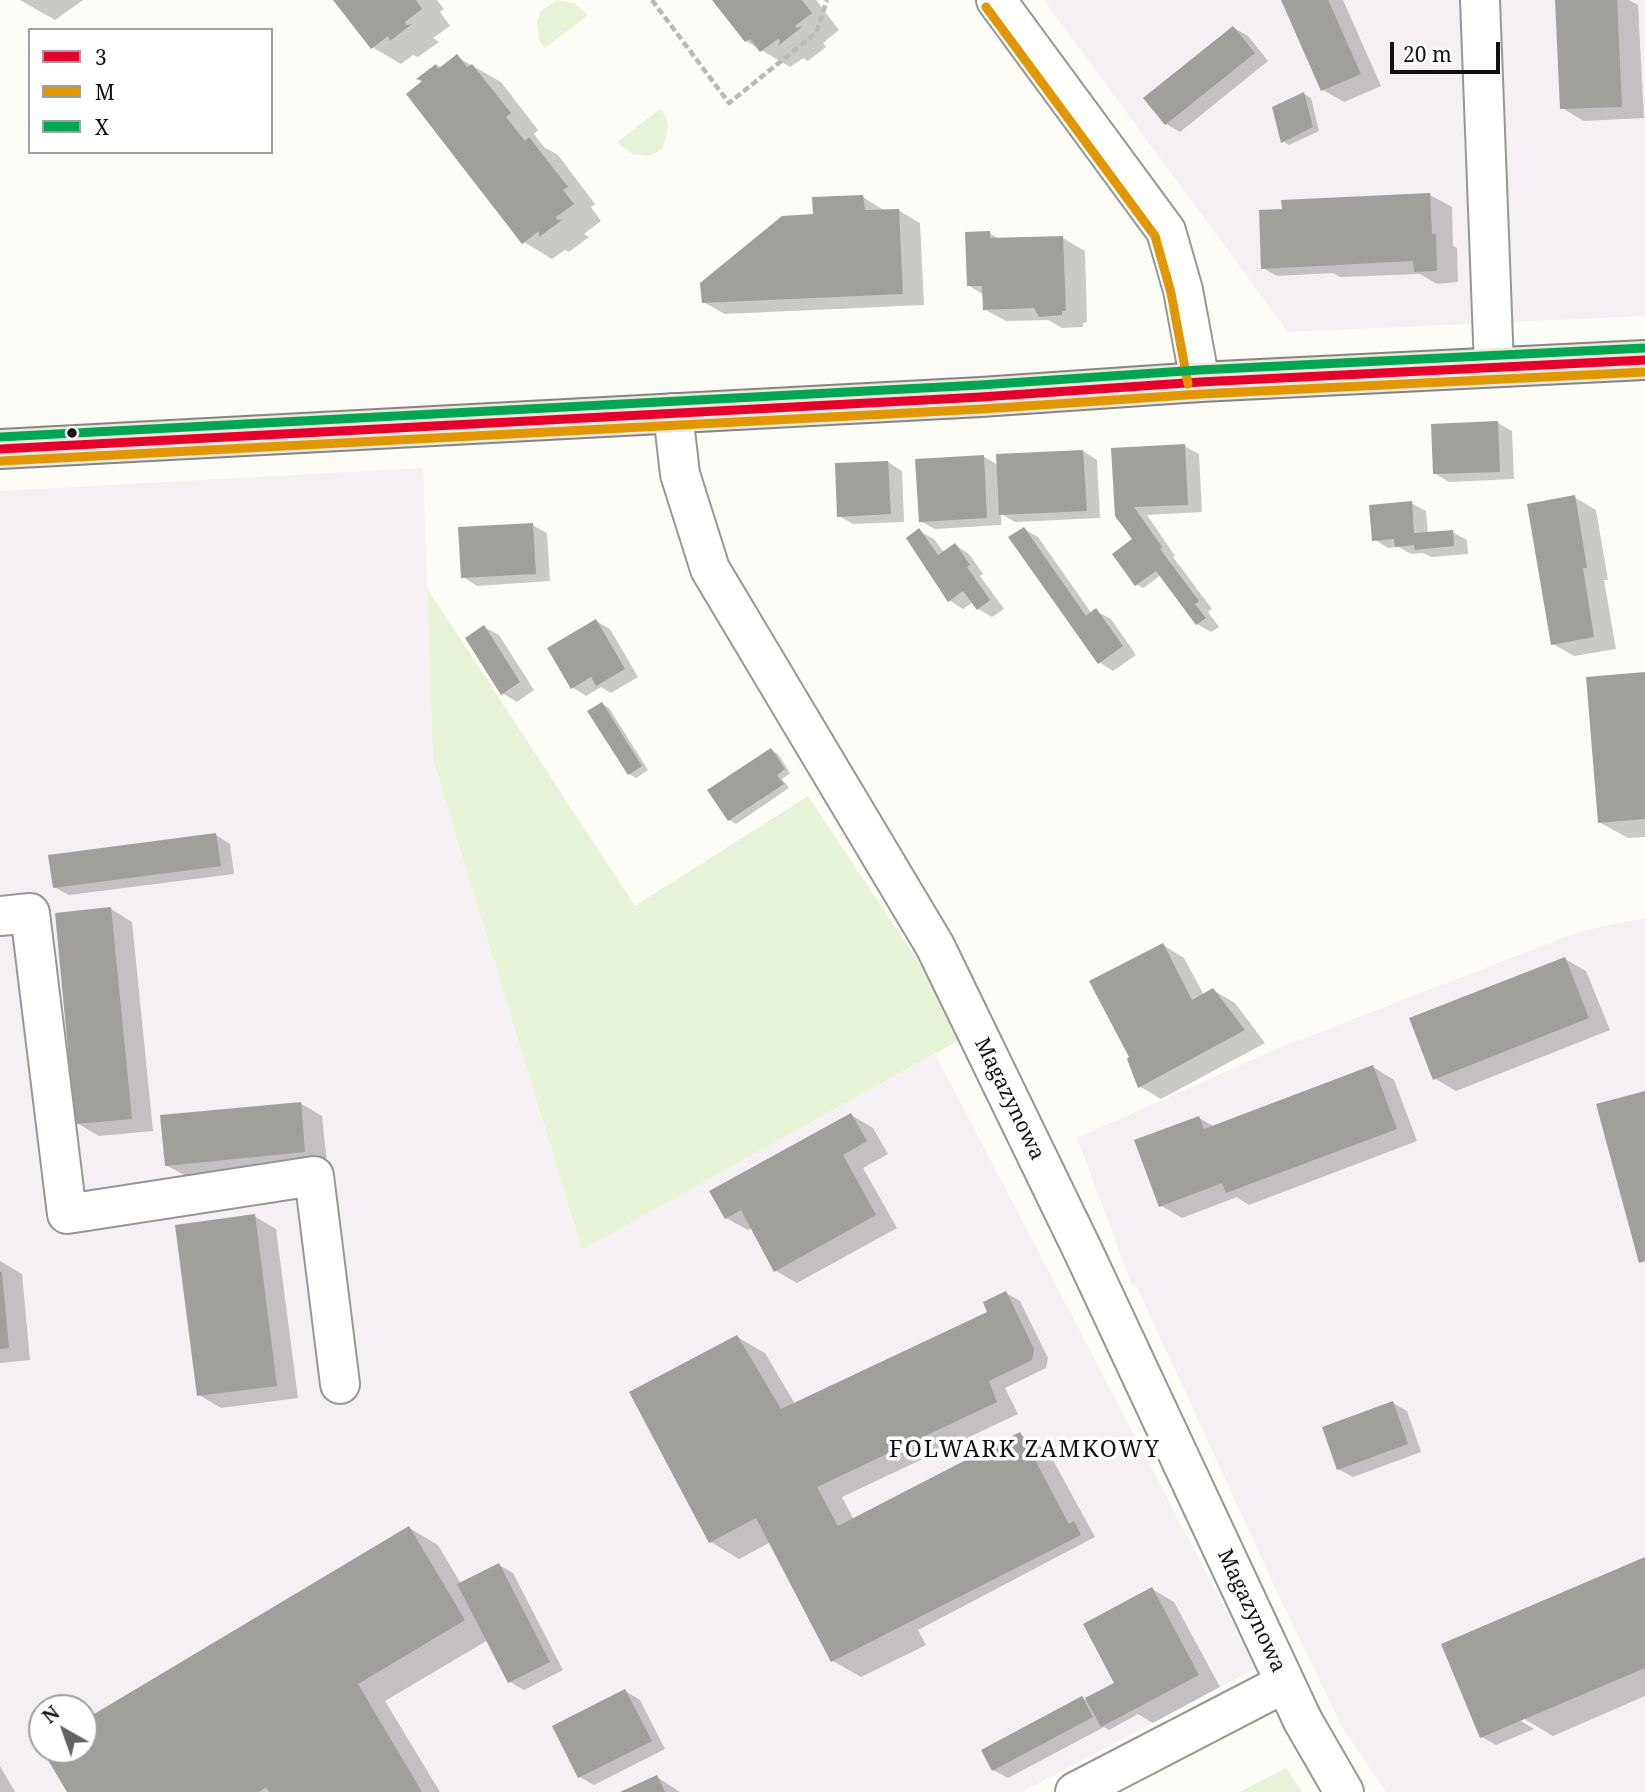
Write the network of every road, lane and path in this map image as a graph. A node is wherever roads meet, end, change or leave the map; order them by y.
1 (652, 0) edge
2 (827, 0) edge
3 (996, 0) edge
4 (1480, 0) edge
5 (1645, 360) edge
6 (1494, 366) junction
7 (1200, 382) junction
8 (673, 412) junction
9 (0, 449) edge
10 (0, 916) edge
11 (340, 1384) dead end
12 (1285, 1683) junction
13 (1074, 1792) edge
14 (1344, 1792) edge

1 - 2 path
3 - 7 street
4 - 6 street
5 - 6 main road
6 - 7 main road
7 - 8 main road
8 - 9 main road
8 - 12 street, Magazynowa
10 - 11 street
12 - 13 street
12 - 14 street, Magazynowa

